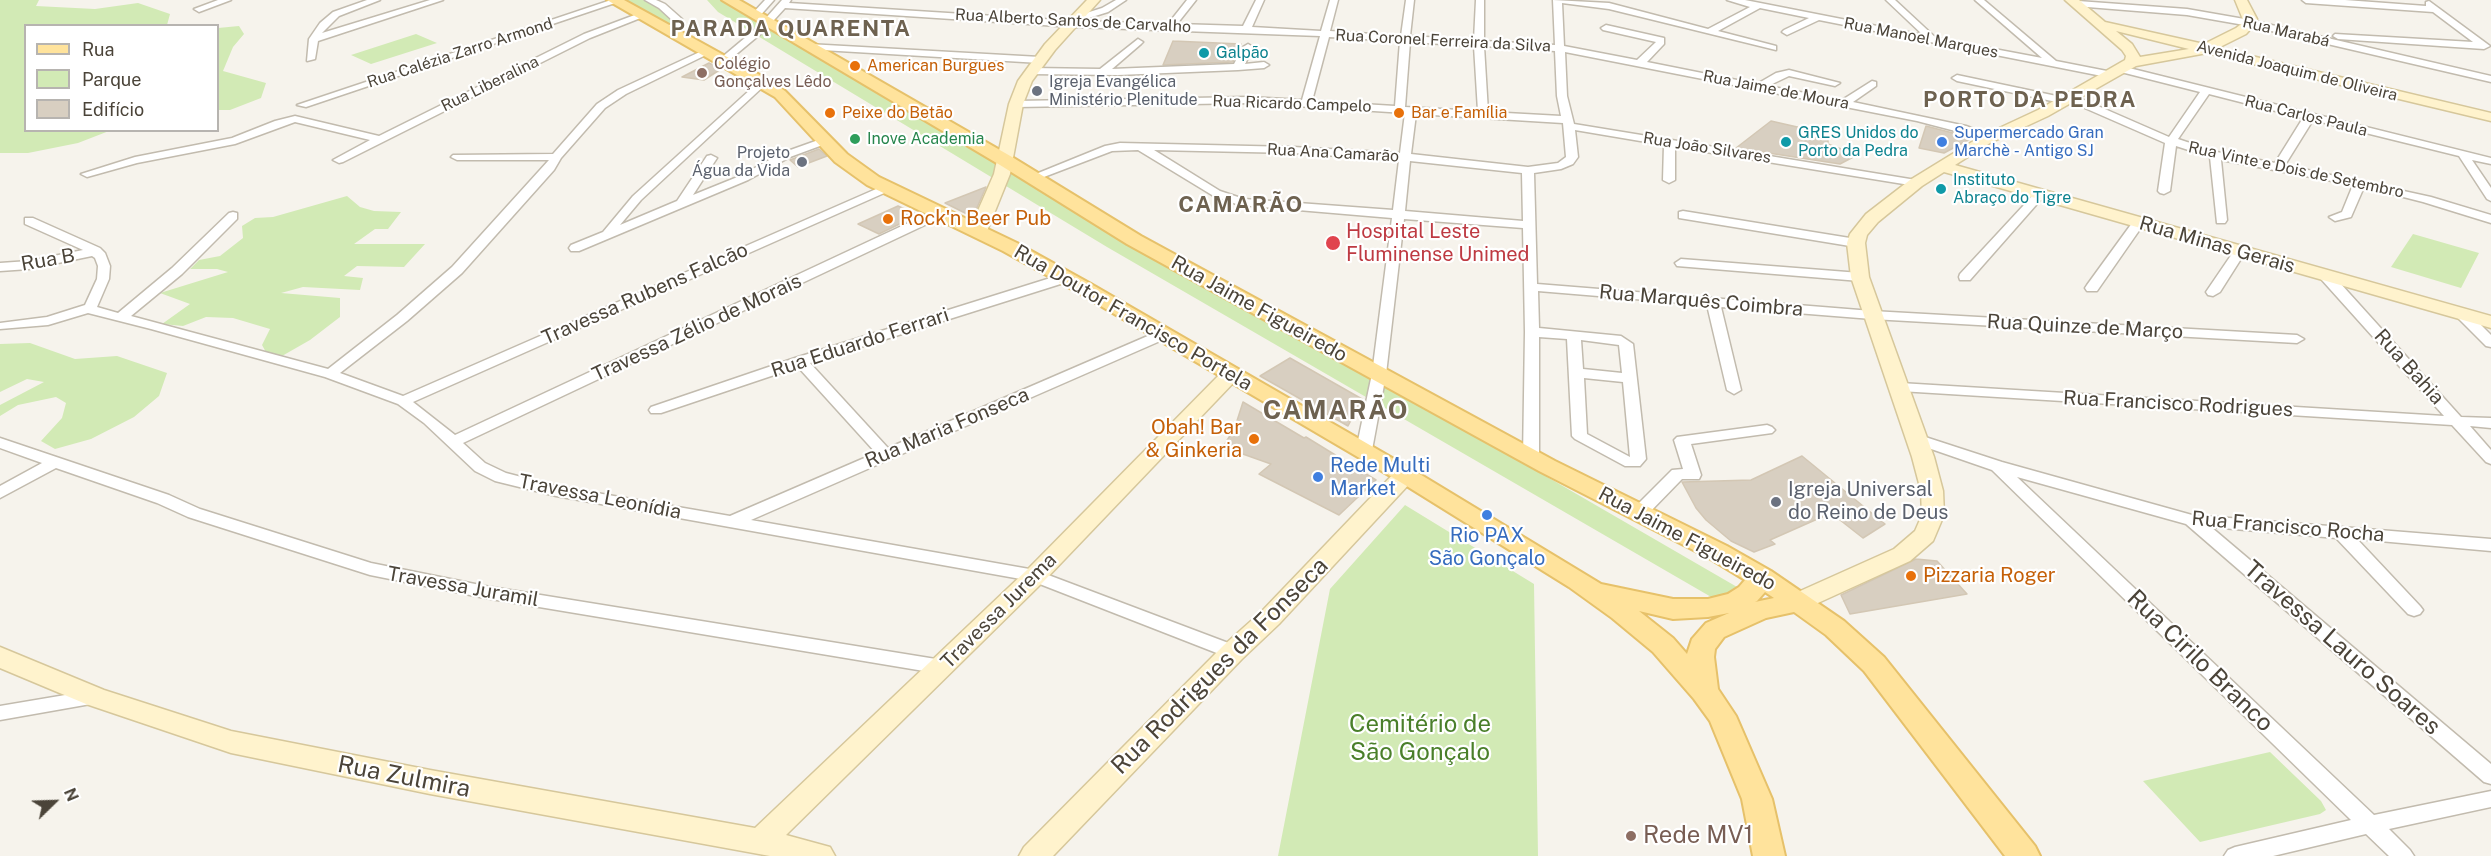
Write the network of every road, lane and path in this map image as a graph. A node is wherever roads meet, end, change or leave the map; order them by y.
1 (227, 0) edge
2 (376, 0) edge
3 (439, 0) edge
4 (649, 0) edge
5 (729, 0) edge
6 (770, 0) edge
7 (1094, 0) edge
8 (1122, 0) edge
9 (1192, 0) edge
10 (1260, 0) edge
11 (1334, 0) edge
12 (1410, 0) edge
13 (1480, 0) edge
14 (1557, 0) edge
15 (1731, 0) edge
16 (1796, 0) edge
17 (1890, 0) edge
18 (1979, 0) edge
19 (2241, 0) edge
20 (2306, 0) edge
21 (2424, 0) edge
22 (615, 1) edge
23 (2342, 1) edge
24 (785, 2) edge
25 (2075, 2) edge
26 (1760, 5) junction
27 (199, 9) dead end
28 (2435, 9) junction
29 (643, 15) junction
30 (1814, 16) junction
31 (761, 20) junction
32 (1075, 22) junction
33 (2250, 23) junction
34 (2103, 25) junction
35 (1171, 26) junction
36 (667, 28) junction
37 (1606, 28) dead end
38 (1246, 29) junction
39 (1709, 32) junction
40 (1787, 32) dead end
41 (2290, 32) junction
42 (1326, 34) junction
43 (314, 39) junction
44 (1405, 39) junction
45 (1934, 40) junction
46 (1138, 42) dead end
47 (1479, 44) junction
48 (808, 47) junction
49 (1248, 47) dead end
50 (1560, 48) junction
51 (1773, 48) dead end
52 (2206, 49) junction
53 (2488, 49) edge
54 (707, 52) junction
55 (310, 59) dead end
56 (724, 60) junction
57 (1640, 63) junction
58 (2055, 64) junction
59 (1264, 65) dead end
60 (1035, 66) junction
61 (1238, 66) junction
62 (2122, 69) junction
63 (1102, 72) junction
64 (1957, 78) dead end
65 (2491, 79) edge
66 (762, 82) junction
67 (1835, 83) dead end
68 (1872, 84) dead end
69 (1759, 87) junction
70 (2206, 91) junction
71 (2068, 99) junction
72 (1307, 102) junction
73 (1016, 104) junction
74 (1844, 104) junction
75 (302, 105) dead end
76 (1405, 109) junction
77 (1483, 113) junction
78 (2309, 117) junction
79 (2491, 117) edge
80 (1568, 123) junction
81 (1990, 137) junction
82 (380, 139) junction
83 (824, 141) junction
84 (1670, 141) junction
85 (2171, 141) junction
86 (1141, 147) junction
87 (2215, 155) junction
88 (2464, 156) junction
89 (457, 157) dead end
90 (556, 157) junction
91 (1405, 157) junction
92 (711, 158) dead end
93 (339, 160) dead end
94 (1006, 161) junction
95 (2491, 161) edge
96 (1943, 167) junction
97 (2278, 168) junction
98 (1528, 170) junction
99 (87, 174) dead end
100 (1032, 178) junction
101 (1669, 180) dead end
102 (1916, 183) junction
103 (2360, 183) junction
104 (887, 188) junction
105 (2164, 191) dead end
106 (2040, 194) junction
107 (2491, 197) edge
108 (682, 203) junction
109 (940, 213) junction
110 (1397, 214) junction
111 (1683, 215) dead end
112 (233, 216) dead end
113 (2335, 217) dead end
114 (2491, 219) edge
115 (2221, 220) dead end
116 (29, 221) dead end
117 (2139, 222) junction
118 (1528, 225) junction
119 (978, 231) junction
120 (609, 232) junction
121 (1856, 243) junction
122 (575, 248) dead end
123 (96, 251) junction
124 (2240, 251) junction
125 (1681, 263) dead end
126 (0, 267) edge
127 (2326, 276) junction
128 (1965, 277) dead end
129 (1065, 278) junction
130 (1860, 278) junction
131 (1531, 287) junction
132 (2091, 288) dead end
133 (2213, 292) dead end
134 (1713, 302) junction
135 (90, 308) junction
136 (2462, 314) junction
137 (1872, 315) junction
138 (120, 318) junction
139 (2491, 322) edge
140 (4, 326) dead end
141 (1532, 332) junction
142 (1162, 335) junction
143 (1574, 335) junction
144 (2297, 339) dead end
145 (2491, 343) edge
146 (800, 362) junction
147 (1576, 373) junction
148 (330, 374) junction
149 (1231, 374) junction
150 (1379, 374) junction
151 (1630, 378) junction
152 (1900, 387) junction
153 (1734, 390) dead end
154 (403, 401) junction
155 (656, 410) dead end
156 (2456, 420) junction
157 (2491, 423) edge
158 (1767, 430) dead end
159 (1916, 439) junction
160 (453, 442) junction
161 (0, 443) edge
162 (1364, 450) junction
163 (885, 455) junction
164 (1532, 458) junction
165 (2491, 459) edge
166 (56, 461) junction
167 (1997, 465) junction
168 (1405, 475) junction
169 (0, 493) edge
170 (1640, 512) junction
171 (2192, 520) junction
172 (732, 522) junction
173 (2341, 534) junction
174 (2489, 547) edge
175 (1035, 576) junction
176 (1762, 577) junction
177 (1578, 581) junction
178 (1798, 602) junction
179 (2414, 610) dead end
180 (1233, 652) junction
181 (0, 657) edge
182 (942, 668) junction
183 (1704, 691) junction
184 (94, 697) junction
185 (0, 713) edge
186 (2491, 776) edge
187 (2491, 799) edge
188 (2370, 824) junction
189 (760, 841) junction
190 (820, 856) edge
191 (1034, 856) edge
192 (1768, 856) edge
193 (2024, 856) edge
194 (2235, 856) edge
195 (2403, 856) edge

1 - 27 street
2 - 43 street
3 - 43 street
4 - 36 street
5 - 31 main road, Rua Jaime Figueiredo
6 - 31 street
7 - 32 main road
8 - 32 street
9 - 35 street
10 - 38 street
11 - 42 street
12 - 44 street
13 - 47 street
14 - 39 street
14 - 50 street, Rua Ana Camarão
15 - 26 street, Rua Manoel Marques
16 - 30 street
17 - 45 street
18 - 58 street
19 - 33 main road
20 - 23 street
21 - 28 street
22 - 29 main road, Rua Doutor Francisco Portela
22 - 75 street, Rua Calézia Zarro Armond
23 - 28 street
24 - 31 street
24 - 32 street, Rua Alberto Santos de Carvalho
25 - 33 street, Rua Marabá
25 - 34 main road
26 - 30 street, Rua Manoel Marques
26 - 39 street
28 - 53 street
29 - 36 main road, Rua Doutor Francisco Portela
29 - 82 street, Rua Liberalina
30 - 40 street
30 - 45 street, Rua Manoel Marques
31 - 48 main road, Rua Jaime Figueiredo
31 - 56 street
32 - 35 street, Rua Alberto Santos de Carvalho
32 - 60 main road
33 - 41 street, Rua Marabá
33 - 52 main road
34 - 52 main road, Avenida Joaquim de Oliveira
34 - 62 main road
35 - 38 street, Rua Alberto Santos de Carvalho
36 - 54 main road, Rua Doutor Francisco Portela
37 - 57 street
38 - 42 street, Rua Alberto Santos de Carvalho
39 - 51 street
41 - 53 street
41 - 65 street, Rua Marabá
42 - 44 street, Rua Coronel Ferreira da Silva
42 - 72 street
43 - 55 street
44 - 47 street, Rua Coronel Ferreira da Silva
44 - 76 street
45 - 58 street, Rua Manoel Marques
46 - 63 street
47 - 50 street, Rua Coronel Ferreira da Silva
47 - 77 street
48 - 60 street
48 - 94 main road, Rua Jaime Figueiredo
49 - 61 street
50 - 57 street, Rua Jaime de Moura
50 - 80 street, Rua Ana Camarão
52 - 62 main road
52 - 79 main road, Avenida Joaquim de Oliveira
54 - 56 main road, Rua Doutor Francisco Portela
54 - 90 street
56 - 66 main road, Rua Doutor Francisco Portela
57 - 69 street, Rua Jaime de Moura
58 - 62 street, Rua Manoel Marques
59 - 61 street
60 - 63 street
60 - 73 main road
61 - 63 street
62 - 70 street, Rua Carlos Paula
62 - 71 main road
64 - 71 street, Rua Vinte e Dois de Setembro
66 - 83 main road, Rua Doutor Francisco Portela
66 - 120 street
67 - 69 street
68 - 74 street
69 - 74 street, Rua Jaime de Moura
70 - 78 street, Rua Carlos Paula
70 - 85 street
71 - 81 main road
71 - 85 street, Rua Vinte e Dois de Setembro
72 - 73 street, Rua Ricardo Campelo
72 - 76 street, Rua Ricardo Campelo
73 - 94 main road
74 - 81 street, Rua Jaime de Moura
76 - 77 street, Rua Ricardo Campelo
76 - 91 street
77 - 80 street, Rua Ricardo Campelo
78 - 88 street, Rua Carlos Paula
78 - 97 street
80 - 84 street, Rua João Silvares
80 - 98 street, Rua Ana Camarão
81 - 96 main road
82 - 93 street, Rua Liberalina
82 - 99 street
83 - 104 main road, Rua Doutor Francisco Portela
83 - 108 street
84 - 101 street
84 - 102 street, Rua João Silvares
85 - 87 street, Rua Vinte e Dois de Setembro
85 - 105 street
86 - 91 street, Rua Ana Camarão
86 - 100 street, Rua Ana Camarão
86 - 110 street
87 - 97 street, Rua Vinte e Dois de Setembro
87 - 115 street
88 - 95 street, Rua Carlos Paula
88 - 107 street
89 - 90 street
90 - 148 street
91 - 98 street, Rua Ana Camarão
91 - 110 street
92 - 108 street
94 - 100 main road, Rua Jaime Figueiredo
94 - 119 main road
96 - 102 main road
96 - 106 main road, Rua Minas Gerais
97 - 103 street, Rua Vinte e Dois de Setembro
98 - 118 street
100 - 150 main road, Rua Jaime Figueiredo
102 - 121 main road
103 - 113 street
103 - 114 street, Rua Vinte e Dois de Setembro
104 - 109 main road, Rua Doutor Francisco Portela
104 - 154 street, Travessa Rubens Falcão
106 - 117 main road, Rua Minas Gerais
106 - 128 street
108 - 120 street
109 - 119 main road, Rua Doutor Francisco Portela
109 - 160 street, Travessa Zélio de Morais
110 - 118 street
110 - 150 street
111 - 121 street
112 - 138 street
116 - 123 street
117 - 124 main road, Rua Minas Gerais
117 - 132 street
118 - 131 street
119 - 129 main road, Rua Doutor Francisco Portela
120 - 122 street
121 - 130 main road
123 - 126 street, Rua B
123 - 135 street
124 - 127 main road, Rua Minas Gerais
124 - 133 street
125 - 130 street
127 - 136 main road, Rua Minas Gerais
127 - 156 street, Rua Bahia
129 - 142 main road, Rua Doutor Francisco Portela
129 - 146 street, Rua Eduardo Ferrari
130 - 137 main road
131 - 134 street, Rua Marquês Coimbra
131 - 141 street
134 - 137 street, Rua Marquês Coimbra
134 - 153 street
135 - 138 street, Travessa Leonídia
135 - 140 street
136 - 139 main road, Rua Minas Gerais
136 - 145 street
137 - 144 street, Rua Quinze de Março
137 - 152 main road
138 - 148 street, Travessa Leonídia
141 - 143 street
141 - 164 street
142 - 149 main road, Rua Doutor Francisco Portela
142 - 163 street, Rua Maria Fonseca
143 - 147 street
143 - 151 street
146 - 155 street, Rua Eduardo Ferrari
146 - 163 street
147 - 151 street
147 - 151 street
148 - 154 street, Travessa Leonídia
149 - 162 main road, Rua Doutor Francisco Portela
149 - 175 main road, Travessa Jurema
150 - 162 street
150 - 164 main road, Rua Jaime Figueiredo
152 - 156 street, Rua Francisco Rodrigues
152 - 159 main road
154 - 160 street, Travessa Leonídia
156 - 157 street, Rua Francisco Rodrigues
156 - 165 street, Rua Bahia
158 - 170 street
159 - 167 street, Rua Francisco Rocha
159 - 178 main road
160 - 172 street, Travessa Leonídia
161 - 166 street, Travessa Juramil
162 - 168 main road, Rua Doutor Francisco Portela
163 - 172 street, Rua Maria Fonseca
164 - 170 main road, Rua Jaime Figueiredo
166 - 169 street
166 - 182 street, Travessa Juramil
167 - 171 street, Rua Francisco Rocha
167 - 188 street, Rua Cirilo Branco
168 - 177 main road, Rua Doutor Francisco Portela
168 - 180 main road, Rua Rodrigues da Fonseca
170 - 176 main road, Rua Jaime Figueiredo
171 - 173 street, Rua Francisco Rocha
171 - 186 street, Travessa Lauro Soares
172 - 175 street, Travessa Leonídia
173 - 174 street, Rua Francisco Rocha
173 - 179 street
175 - 180 street, Travessa Leonídia
175 - 182 main road, Travessa Jurema
176 - 177 main road
176 - 178 main road, Rua Jaime Figueiredo
177 - 183 main road, Rua Doutor Francisco Portela
178 - 183 main road
178 - 193 main road, Rua Jaime Figueiredo
180 - 191 main road, Rua Rodrigues da Fonseca
181 - 184 main road, Rua Zulmira
182 - 189 main road, Travessa Jurema
183 - 192 main road, Rua Doutor Francisco Portela
184 - 185 street
184 - 189 main road, Rua Zulmira
187 - 188 street
188 - 194 street
188 - 195 street, Rua Cirilo Branco
189 - 190 main road, Rua Zulmira

